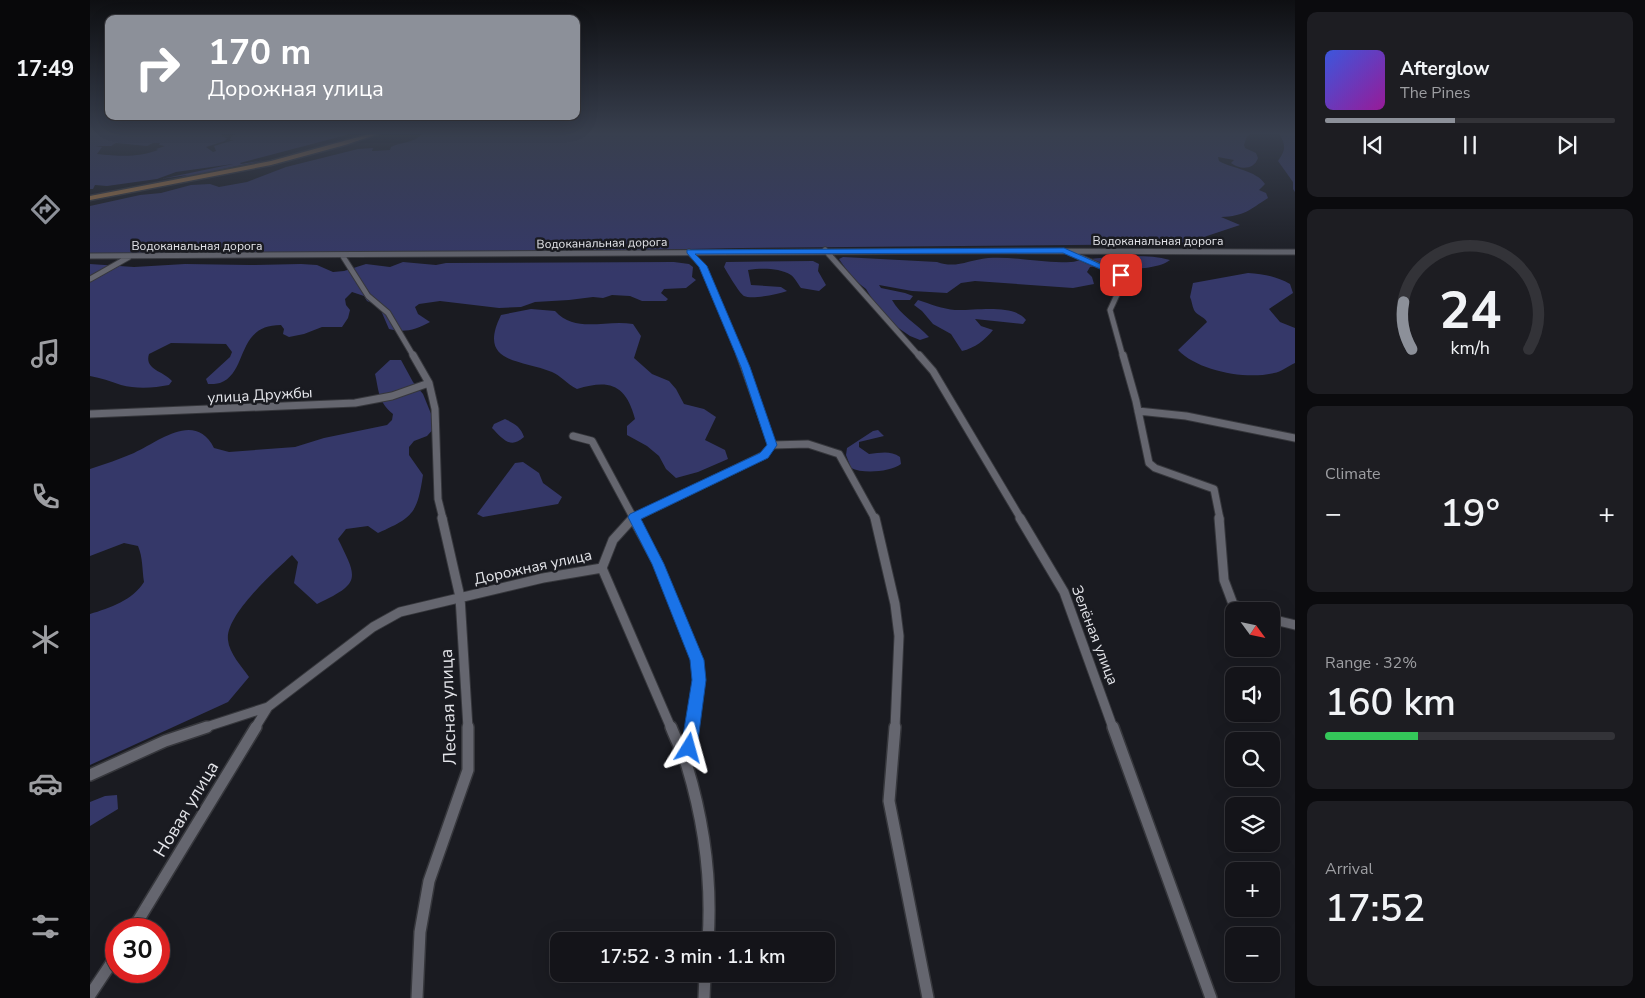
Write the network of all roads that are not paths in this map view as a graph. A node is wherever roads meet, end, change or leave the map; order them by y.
1 (186, 180) edge
2 (90, 198) edge
3 (824, 250) junction
4 (1064, 251) junction
5 (689, 252) junction
6 (1295, 252) edge
7 (90, 256) edge
8 (130, 256) junction
9 (342, 256) junction
10 (90, 279) edge
11 (429, 384) junction
12 (1138, 411) junction
13 (90, 414) edge
14 (573, 436) dead end
15 (1295, 438) edge
16 (772, 445) junction
17 (634, 517) junction
18 (602, 568) junction
19 (460, 597) junction
20 (1233, 602) edge
21 (1280, 621) edge
22 (1295, 625) edge
23 (268, 707) junction
24 (687, 765) junction
25 (90, 775) edge
26 (140, 918) edge
27 (709, 932) edge
28 (105, 972) edge
29 (705, 982) edge
30 (90, 995) edge
31 (416, 998) edge
32 (704, 998) edge
33 (928, 998) edge
34 (1211, 998) edge

1 - 2 main road
3 - 4 street, Водоканальная дорога
3 - 5 street, Водоканальная дорога
3 - 34 street, Зелёная улица
4 - 6 street, Водоканальная дорога
4 - 12 street
5 - 9 street, Водоканальная дорога
5 - 16 street
7 - 8 street, Водоканальная дорога
8 - 9 street, Водоканальная дорога
8 - 10 street
9 - 11 street, Лесная улица
11 - 13 street, улица Дружбы
11 - 19 street, Лесная улица
12 - 15 street
12 - 20 street
14 - 17 street
16 - 17 street, Дорожная улица
16 - 33 street
17 - 18 street, Дорожная улица
17 - 24 street
18 - 19 street, Дорожная улица
18 - 24 street
19 - 23 street, Дорожная улица
19 - 31 street, Лесная улица
21 - 22 street
23 - 25 street
23 - 26 street, Новая улица
24 - 27 street
28 - 30 street
29 - 32 street

